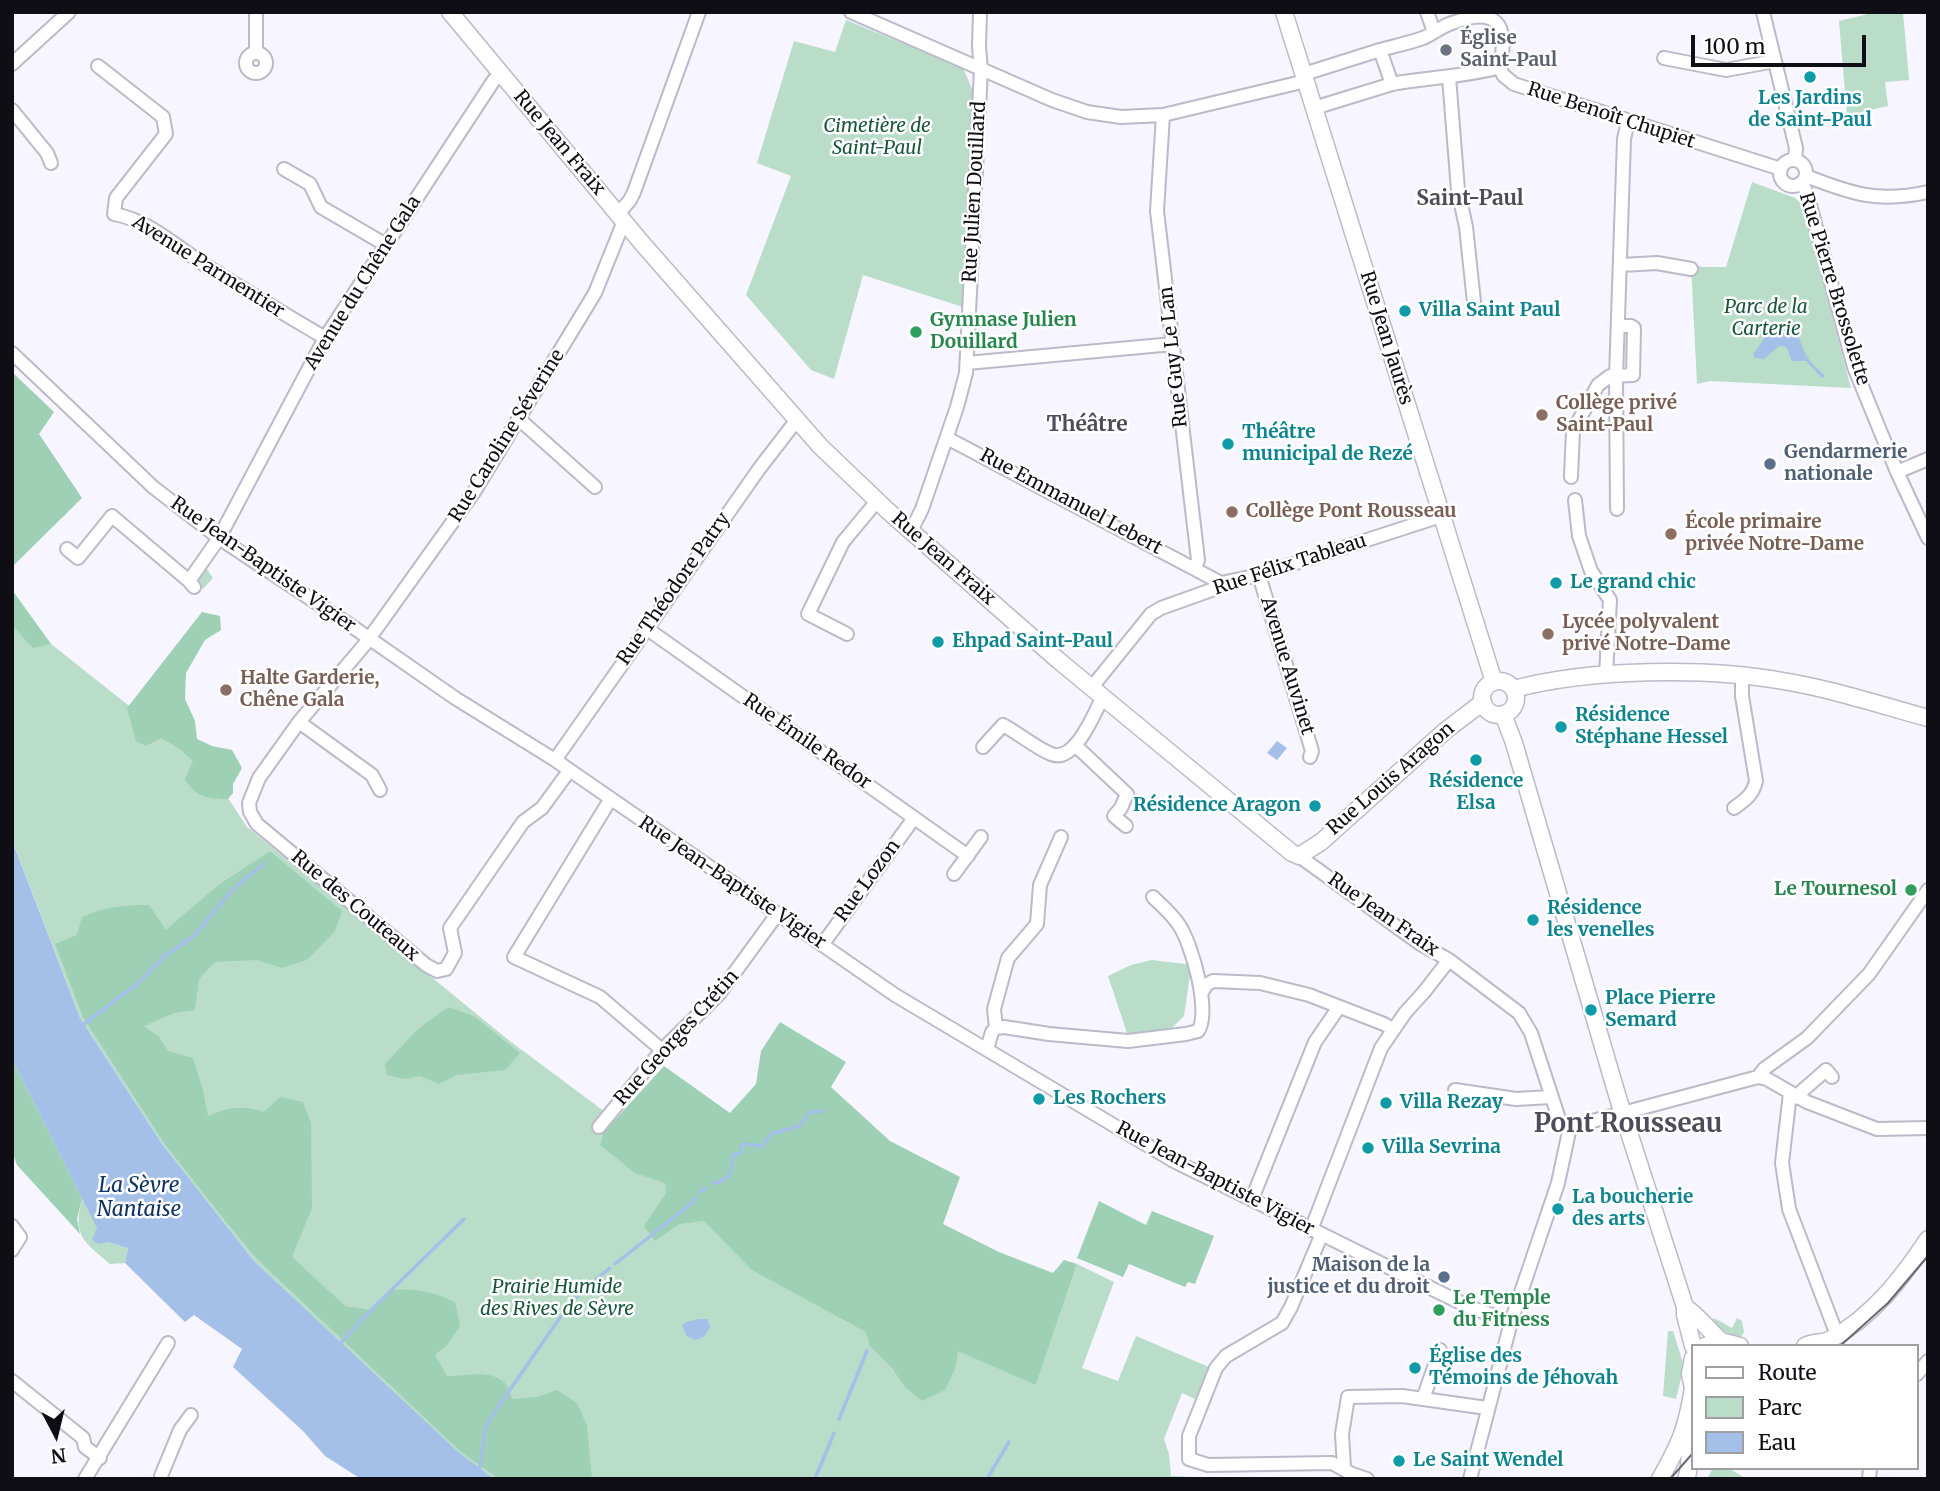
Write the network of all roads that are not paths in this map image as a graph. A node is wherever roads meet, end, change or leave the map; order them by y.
1 (69, 12) edge
2 (256, 12) edge
3 (450, 12) edge
4 (699, 12) edge
5 (851, 12) edge
6 (980, 12) edge
7 (1284, 12) edge
8 (1427, 12) edge
9 (1763, 12) edge
10 (1434, 32) junction
11 (1380, 50) junction
12 (256, 52) dead end
13 (1664, 58) dead end
14 (1775, 61) junction
15 (12, 64) edge
16 (98, 66) dead end
17 (1500, 67) junction
18 (981, 69) junction
19 (502, 74) junction
20 (1305, 77) junction
21 (1449, 77) junction
22 (1392, 84) junction
23 (1314, 108) junction
24 (12, 110) edge
25 (1163, 115) junction
26 (1628, 121) junction
27 (1795, 160) junction
28 (51, 163) dead end
29 (284, 169) dead end
30 (1781, 169) junction
31 (1804, 179) junction
32 (1928, 192) edge
33 (621, 218) junction
34 (386, 245) junction
35 (1621, 265) junction
36 (1691, 269) dead end
37 (1474, 302) dead end
38 (325, 338) junction
39 (1173, 344) junction
40 (12, 353) edge
41 (967, 363) junction
42 (1616, 377) junction
43 (519, 419) junction
44 (796, 421) junction
45 (947, 438) junction
46 (1928, 459) edge
47 (1897, 472) junction
48 (1571, 477) dead end
49 (595, 487) dead end
50 (1575, 500) dead end
51 (877, 501) junction
52 (1617, 509) dead end
53 (1441, 516) junction
54 (911, 531) junction
55 (219, 538) junction
56 (1928, 538) edge
57 (67, 549) dead end
58 (1195, 568) junction
59 (1259, 575) junction
60 (1220, 583) junction
61 (646, 628) junction
62 (847, 634) dead end
63 (369, 638) junction
64 (1606, 676) junction
65 (1742, 676) junction
66 (1494, 682) junction
67 (1514, 689) junction
68 (1097, 692) junction
69 (1483, 702) junction
70 (1503, 714) junction
71 (1928, 718) edge
72 (299, 722) junction
73 (1076, 746) junction
74 (983, 747) dead end
75 (1310, 757) dead end
76 (555, 761) junction
77 (569, 771) junction
78 (380, 790) dead end
79 (610, 800) junction
80 (1734, 808) dead end
81 (914, 818) junction
82 (1126, 826) dead end
83 (981, 837) dead end
84 (1061, 837) dead end
85 (968, 856) junction
86 (1299, 856) junction
87 (954, 874) dead end
88 (1927, 892) edge
89 (1153, 897) dead end
90 (778, 913) junction
91 (822, 945) junction
92 (1449, 960) junction
93 (1200, 994) junction
94 (1339, 1007) junction
95 (996, 1028) junction
96 (1392, 1029) junction
97 (987, 1049) junction
98 (662, 1050) junction
99 (1758, 1077) junction
100 (1832, 1077) dead end
101 (1455, 1090) dead end
102 (1794, 1096) junction
103 (1551, 1097) junction
104 (1624, 1113) junction
105 (599, 1127) dead end
106 (1570, 1127) junction
107 (1928, 1128) edge
108 (1252, 1199) junction
109 (12, 1226) edge
110 (1316, 1233) junction
111 (1928, 1239) edge
112 (12, 1250) edge
113 (1685, 1307) junction
114 (1511, 1322) junction
115 (1829, 1342) edge
116 (169, 1343) dead end
117 (1713, 1343) edge
118 (1692, 1344) edge
119 (1808, 1344) edge
120 (1440, 1350) dead end
121 (1692, 1364) edge
122 (12, 1381) edge
123 (1692, 1383) edge
124 (1692, 1394) edge
125 (1423, 1399) junction
126 (1487, 1408) junction
127 (191, 1415) dead end
128 (1692, 1440) edge
129 (100, 1458) junction
130 (1345, 1470) junction
131 (163, 1478) edge
132 (85, 1479) edge
133 (1367, 1479) edge
134 (1470, 1479) edge
135 (1660, 1479) edge
136 (1686, 1479) edge

1 - 15 street
2 - 12 street
3 - 19 street, Rue Jean Fraix
4 - 33 street, Rue Caroline Séverine
5 - 18 street
6 - 18 street, Rue Julien Douillard
7 - 20 street, Rue Jean Jaurès
8 - 10 street
9 - 14 street
10 - 11 street
10 - 17 street
11 - 20 street
11 - 22 street
13 - 14 street
14 - 27 street
16 - 38 street, Avenue Parmentier
17 - 21 street
17 - 26 street, Rue Benoît Chupiet
18 - 25 street
18 - 41 street, Rue Julien Douillard
19 - 33 street, Rue Jean Fraix
19 - 34 street, Avenue du Chêne Gala
20 - 23 street, Rue Jean Jaurès
20 - 25 street
21 - 22 street
21 - 37 street
22 - 23 street
23 - 53 street, Rue Jean Jaurès
24 - 28 street
25 - 39 street, Rue Guy Le Lan
26 - 30 street, Rue Benoît Chupiet
26 - 35 street
27 - 30 street
27 - 31 street
29 - 34 street
30 - 31 street
31 - 32 street
31 - 47 street, Rue Pierre Brossolette
33 - 43 street, Rue Caroline Séverine
33 - 44 street, Rue Jean Fraix
34 - 38 street, Avenue du Chêne Gala
35 - 36 street
35 - 42 street
38 - 55 street, Avenue du Chêne Gala
39 - 41 street
39 - 58 street, Rue Guy Le Lan
40 - 55 street, Rue Jean-Baptiste Vigier
41 - 45 street, Rue Julien Douillard
42 - 48 street
42 - 52 street
43 - 49 street
43 - 63 street, Rue Caroline Séverine
44 - 51 street, Rue Jean Fraix
44 - 61 street, Rue Théodore Patry
45 - 54 street, Rue Julien Douillard
45 - 58 street, Rue Emmanuel Lebert
46 - 47 street
47 - 56 street, Rue Pierre Brossolette
50 - 64 street
51 - 54 street, Rue Jean Fraix
51 - 62 street
53 - 59 street, Rue Félix Tableau
53 - 66 street, Rue Jean Jaurès
54 - 68 street, Rue Jean Fraix
55 - 57 street, Avenue du Chêne Gala
55 - 63 street, Rue Jean-Baptiste Vigier
58 - 60 street
59 - 60 street, Rue Félix Tableau
59 - 75 street, Avenue Auvinet
60 - 68 street, Rue Félix Tableau
61 - 76 street, Rue Théodore Patry
61 - 81 street, Rue Émile Redor
63 - 72 street, Rue des Couteaux
63 - 76 street, Rue Jean-Baptiste Vigier
64 - 65 street
64 - 67 street
65 - 71 street
65 - 80 street
66 - 67 street
66 - 69 street
67 - 70 street
68 - 73 street, Rue Félix Tableau
68 - 86 street, Rue Jean Fraix
69 - 70 street
69 - 86 street, Rue Louis Aragon
70 - 104 street
72 - 77 street, Rue des Couteaux
72 - 78 street
73 - 74 street
73 - 82 street
76 - 77 street, Rue Jean-Baptiste Vigier
77 - 79 street, Rue Jean-Baptiste Vigier
79 - 90 street, Rue Jean-Baptiste Vigier
79 - 98 street
81 - 85 street, Rue Émile Redor
81 - 91 street, Rue Lozon
83 - 85 street
84 - 95 street
85 - 87 street
86 - 92 street, Rue Jean Fraix
88 - 99 street
89 - 93 street
90 - 91 street, Rue Jean-Baptiste Vigier
90 - 98 street, Rue Georges Crétin
91 - 97 street, Rue Jean-Baptiste Vigier
92 - 96 street
92 - 103 street, Rue Jean Fraix
93 - 94 street
93 - 95 street
94 - 96 street
94 - 108 street
95 - 97 street
96 - 110 street
97 - 108 street, Rue Jean-Baptiste Vigier
98 - 105 street, Rue Georges Crétin
99 - 102 street
99 - 104 street
100 - 102 street
101 - 103 street
102 - 107 street
102 - 115 street
103 - 106 street, Rue Jean Fraix
104 - 106 street
104 - 113 street
106 - 114 street
108 - 110 street, Rue Jean-Baptiste Vigier
109 - 112 street
110 - 114 street, Rue Jean-Baptiste Vigier
110 - 130 street
111 - 115 street
113 - 117 street
113 - 118 street
114 - 126 street
115 - 119 street
116 - 129 street
120 - 125 street
121 - 123 street
122 - 129 street
124 - 135 street
125 - 126 street
125 - 130 street
126 - 134 street
127 - 131 street
128 - 136 street
129 - 132 street
130 - 133 street

